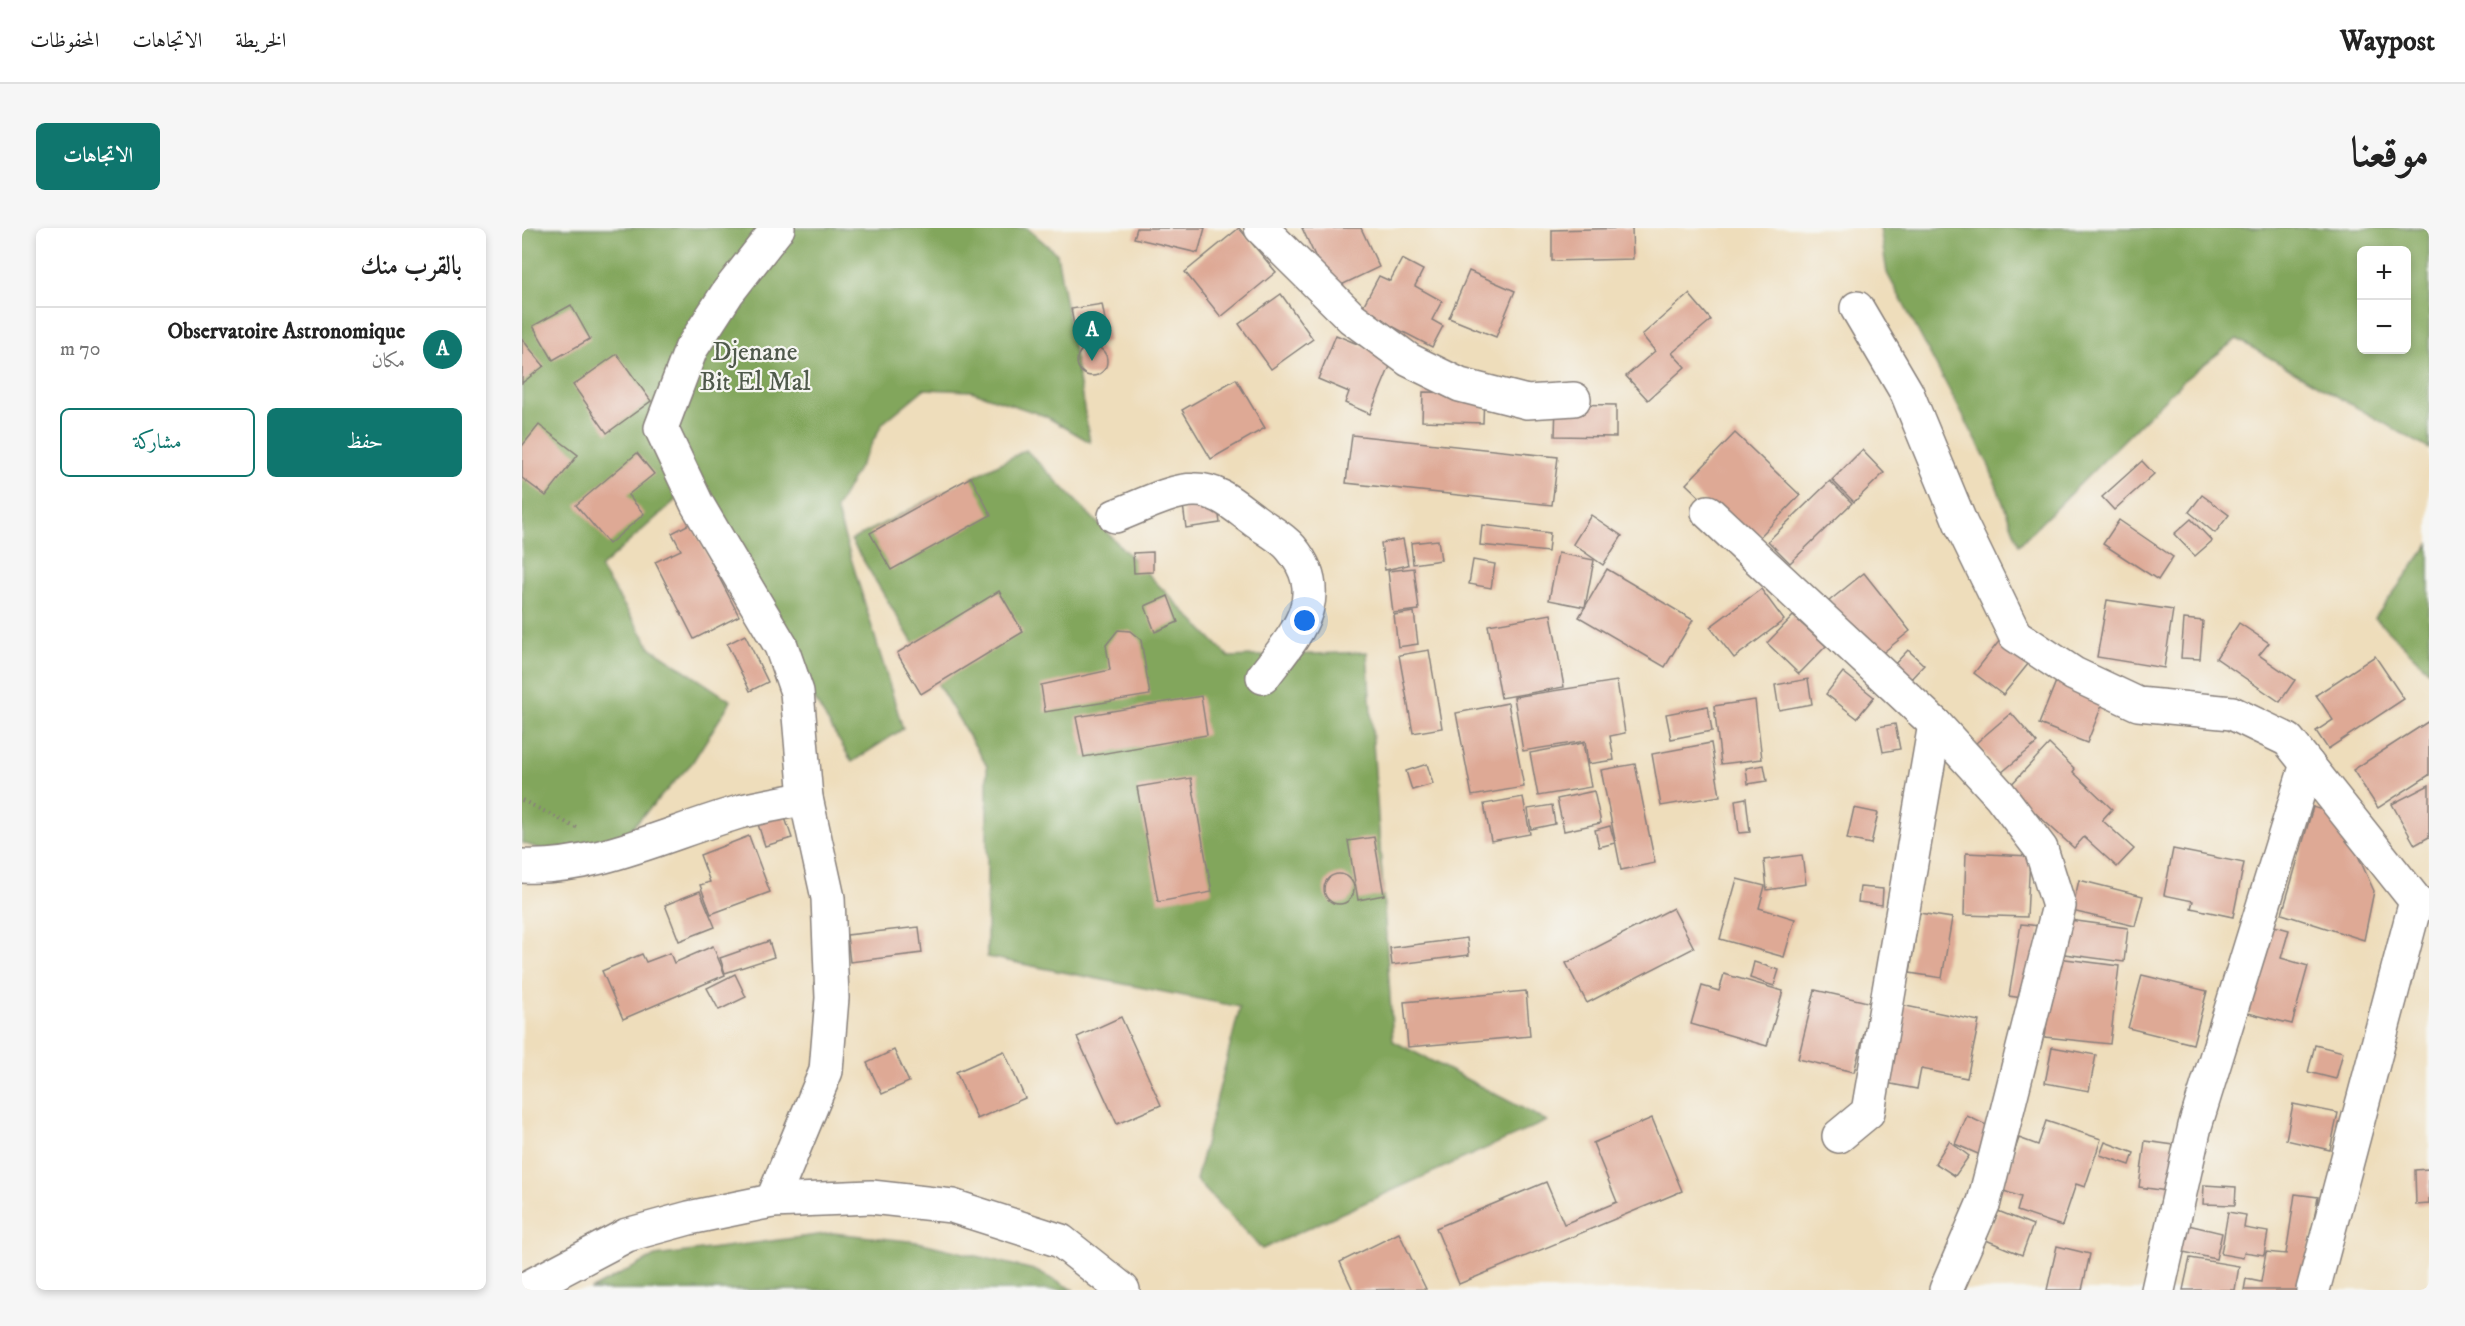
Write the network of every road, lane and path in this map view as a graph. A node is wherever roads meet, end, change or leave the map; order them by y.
1 (778, 228) edge
2 (1261, 228) edge
3 (1857, 308) dead end
4 (1574, 399) dead end
5 (1708, 512) dead end
6 (1115, 516) dead end
7 (1263, 677) dead end
8 (1935, 724) junction
9 (2307, 764) junction
10 (806, 798) junction
11 (522, 800) edge
12 (620, 850) junction
13 (522, 866) edge
14 (1839, 1136) dead end
15 (772, 1201) junction
16 (523, 1290) edge
17 (1123, 1290) edge
18 (1946, 1290) edge
19 (2158, 1290) edge
20 (2313, 1290) edge

1 - 10 street
2 - 4 street
3 - 9 street
5 - 8 street
6 - 7 street
8 - 14 street
8 - 18 street
9 - 19 street
9 - 20 street
10 - 12 street
10 - 15 street
11 - 12 path
12 - 13 street
15 - 16 street
15 - 17 street

